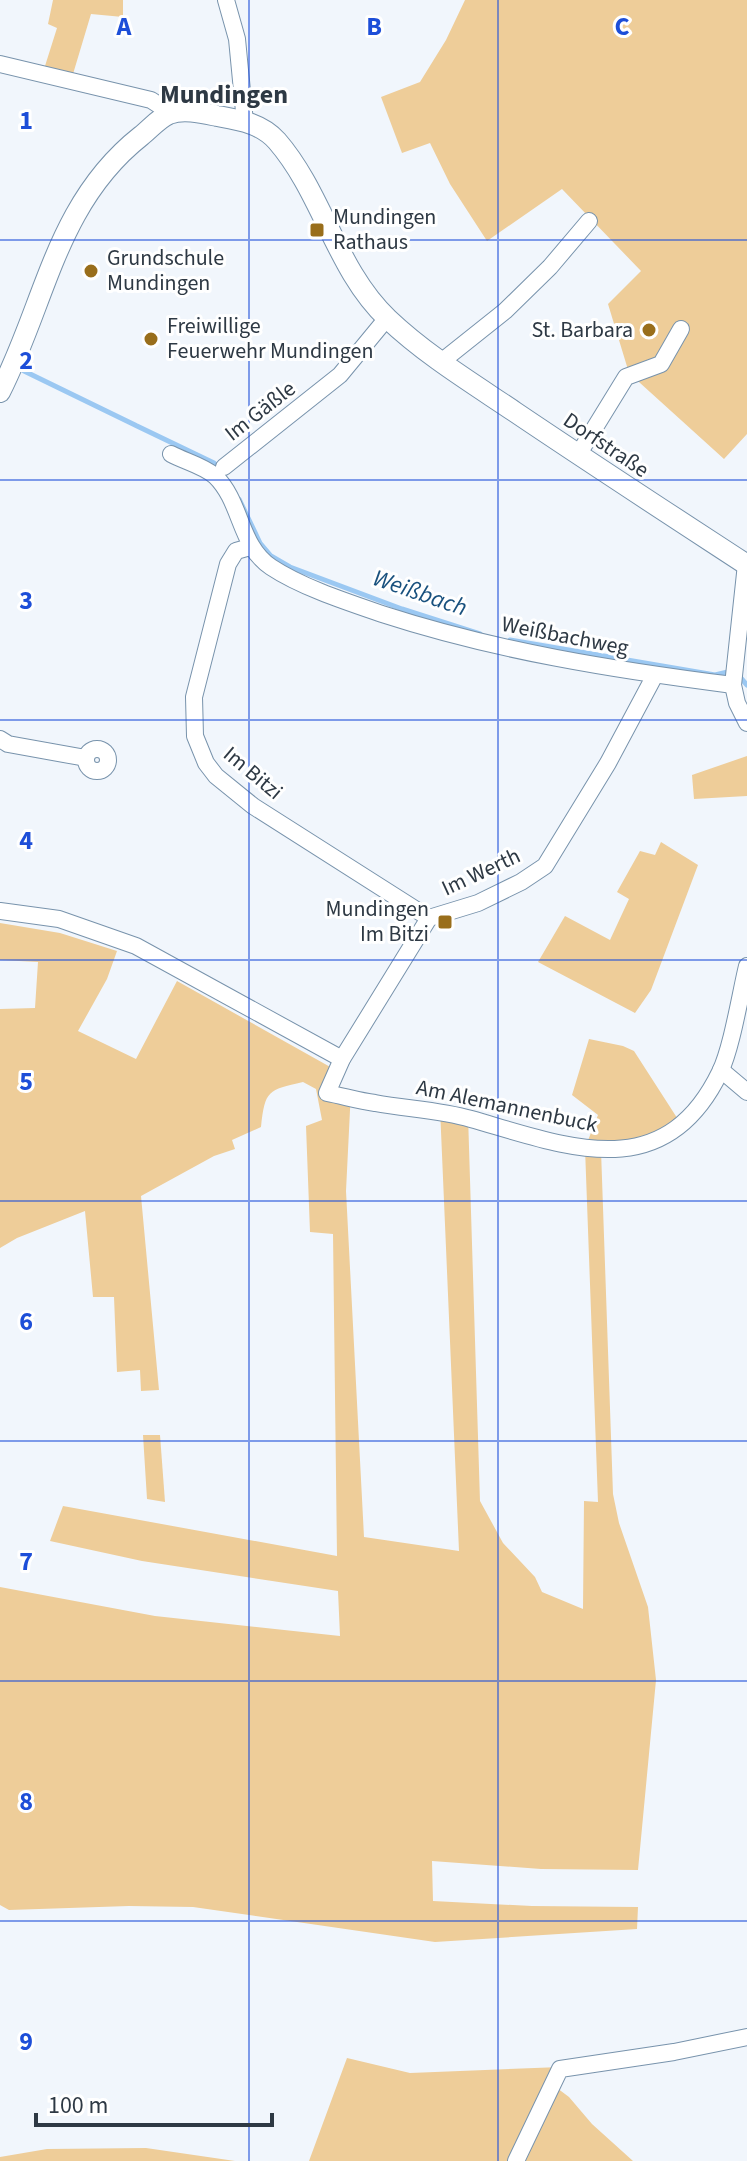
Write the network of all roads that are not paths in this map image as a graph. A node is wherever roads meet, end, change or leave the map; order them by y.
1 (226, 0) edge
2 (0, 64) edge
3 (171, 113) junction
4 (245, 122) junction
5 (589, 221) dead end
6 (387, 318) junction
7 (681, 329) dead end
8 (441, 362) junction
9 (0, 392) edge
10 (171, 454) dead end
11 (578, 455) junction
12 (224, 467) dead end
13 (250, 547) junction
14 (746, 565) edge
15 (655, 675) junction
16 (733, 681) junction
17 (747, 723) edge
18 (0, 739) edge
19 (86, 758) dead end
20 (0, 911) edge
21 (429, 918) junction
22 (747, 966) edge
23 (342, 1059) junction
24 (721, 1070) junction
25 (747, 1092) edge
26 (747, 2037) edge
27 (516, 2161) edge

1 - 4 street
2 - 3 street
3 - 4 street
3 - 9 street
4 - 6 street, Dorfstraße
5 - 8 street
6 - 8 street, Dorfstraße
6 - 12 street, Im Gäßle
7 - 11 street
8 - 11 street, Dorfstraße
10 - 13 street
11 - 14 street, Dorfstraße
13 - 15 street, Weißbachweg
13 - 21 street, Im Bitzi
14 - 16 street
15 - 16 street, Weißbachweg
15 - 21 street, Im Werth
16 - 17 street
18 - 19 street
20 - 23 street
21 - 23 street, Im Werth
22 - 24 street
23 - 24 street, Am Alemannenbuck
24 - 25 street
26 - 27 street

